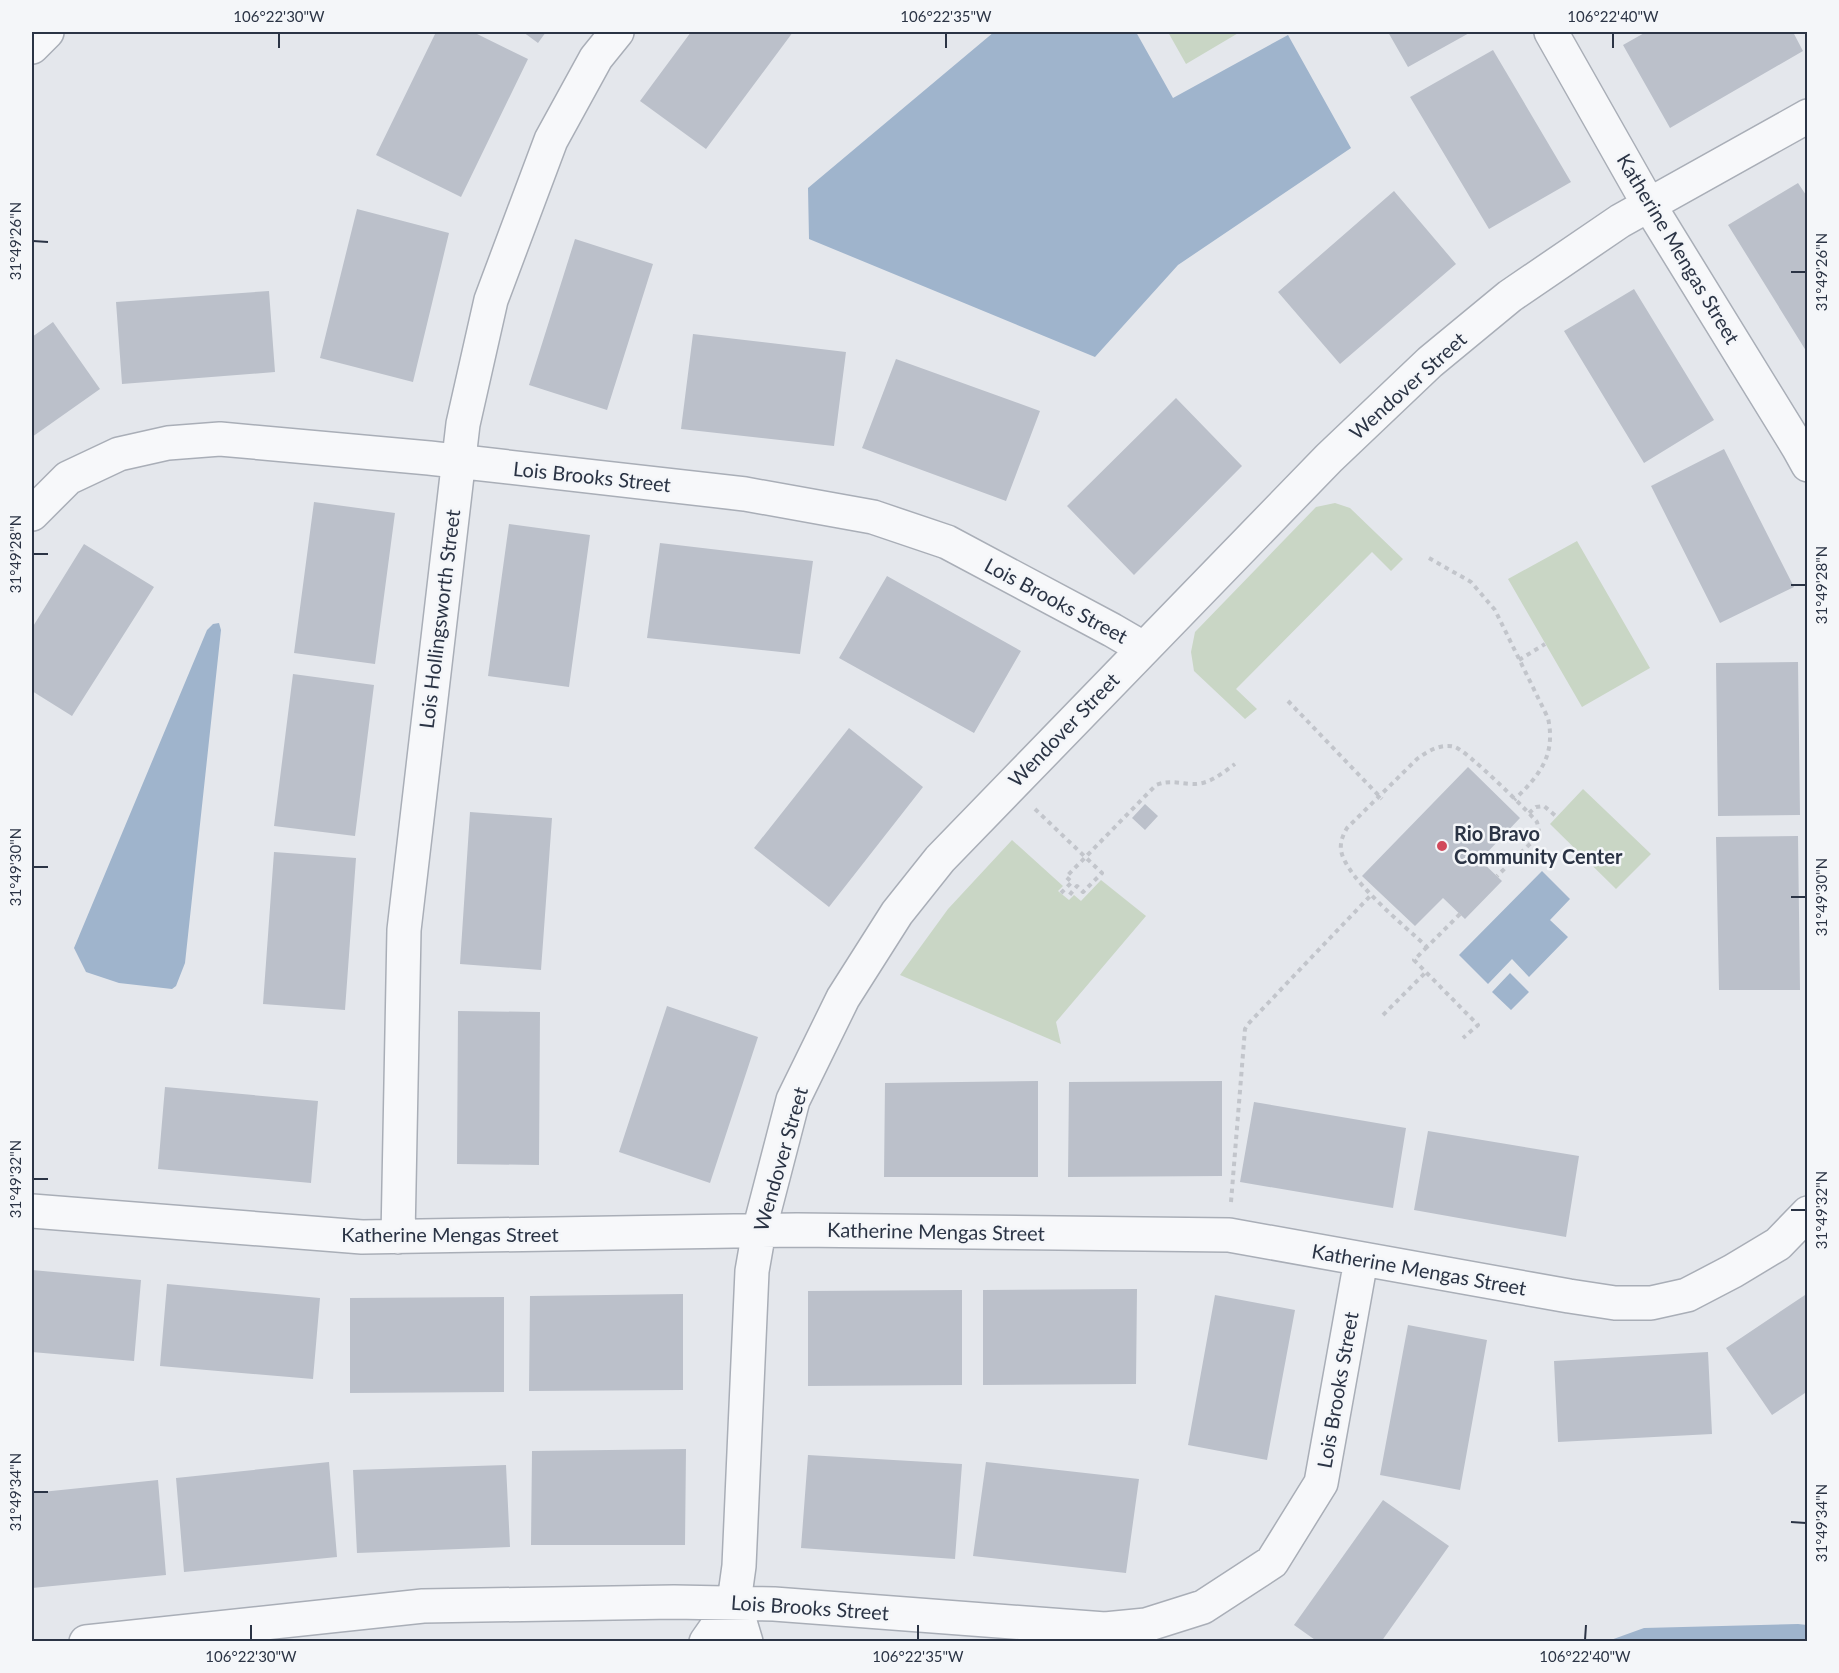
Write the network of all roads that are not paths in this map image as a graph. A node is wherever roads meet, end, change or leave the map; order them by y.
1 (47, 32) edge
2 (616, 32) edge
3 (1551, 32) edge
4 (32, 47) edge
5 (1808, 116) edge
6 (1649, 205) junction
7 (458, 462) junction
8 (1808, 465) edge
9 (32, 514) edge
10 (1143, 648) junction
11 (32, 1211) edge
12 (1808, 1213) edge
13 (759, 1231) junction
14 (398, 1238) junction
15 (1361, 1260) junction
16 (734, 1602) junction
17 (86, 1641) edge
18 (706, 1641) edge
19 (746, 1641) edge

1 - 4 street
2 - 7 street, Lois Hollingsworth Street
3 - 6 street, Katherine Mengas Street
5 - 6 street, Wendover Street
6 - 8 street, Katherine Mengas Street
6 - 10 street, Wendover Street
7 - 9 street, Lois Brooks Street
7 - 10 street, Lois Brooks Street
7 - 14 street, Lois Hollingsworth Street
10 - 13 street, Wendover Street
11 - 14 street, Katherine Mengas Street
12 - 15 street, Katherine Mengas Street
13 - 14 street, Katherine Mengas Street
13 - 15 street, Katherine Mengas Street
13 - 16 street, Wendover Street
15 - 16 street, Lois Brooks Street
16 - 17 street, Lois Brooks Street
16 - 18 street, Wendover Street
16 - 19 street, Wendover Street

